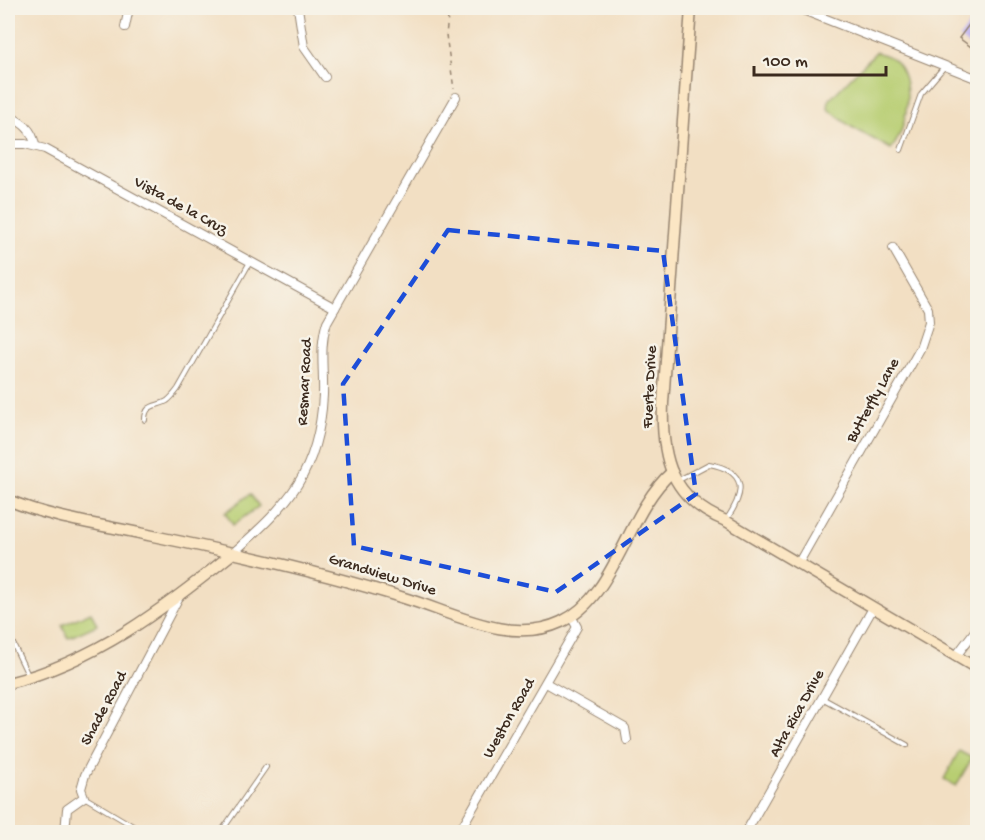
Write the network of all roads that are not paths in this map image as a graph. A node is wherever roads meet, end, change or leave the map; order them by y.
1 (126, 8) edge
2 (298, 8) edge
3 (691, 8) edge
4 (798, 8) edge
5 (125, 27) dead end
6 (944, 67) junction
7 (325, 77) dead end
8 (978, 79) edge
9 (456, 97) road end
10 (8, 115) edge
11 (8, 144) edge
12 (35, 145) junction
13 (901, 150) dead end
14 (893, 248) dead end
15 (250, 261) junction
16 (335, 308) junction
17 (146, 420) dead end
18 (674, 477) junction
19 (8, 500) edge
20 (726, 521) junction
21 (234, 553) junction
22 (798, 564) junction
23 (179, 596) junction
24 (873, 608) junction
25 (571, 616) junction
26 (978, 627) edge
27 (8, 633) edge
28 (956, 656) junction
29 (978, 669) edge
30 (29, 677) junction
31 (8, 683) edge
32 (546, 683) junction
33 (821, 697) junction
34 (627, 740) dead end
35 (907, 745) dead end
36 (266, 767) dead end
37 (84, 796) junction
38 (65, 832) edge
39 (143, 832) edge
40 (221, 832) edge
41 (459, 832) edge
42 (746, 832) edge

1 - 5 street
2 - 7 street
3 - 18 street, Fuerte Drive
4 - 6 street
6 - 8 street
6 - 13 lane
9 - 16 street, Resmar Road
10 - 12 street
11 - 12 street, Vista de la Cruz
12 - 15 street, Vista de la Cruz
14 - 22 street, Butterfly Lane
15 - 16 street, Vista de la Cruz
15 - 17 lane
16 - 21 street, Resmar Road
18 - 20 street, Fuerte Drive
18 - 20 lane
18 - 25 street, Grandview Drive
19 - 21 street, Grandview Drive
20 - 22 street, Fuerte Drive
21 - 23 street, Resmar Road
21 - 25 street, Grandview Drive
22 - 24 street, Fuerte Drive
23 - 30 street, Resmar Road
23 - 37 street, Shade Road
24 - 28 street, Fuerte Drive
24 - 33 street, Alta Rica Drive
25 - 32 street, Weston Road
26 - 28 street
27 - 30 lane
28 - 29 street, Fuerte Drive
30 - 31 street, Resmar Road
32 - 34 street
32 - 41 street, Weston Road
33 - 35 lane
33 - 42 street, Alta Rica Drive
36 - 40 lane
37 - 38 street
37 - 39 lane

